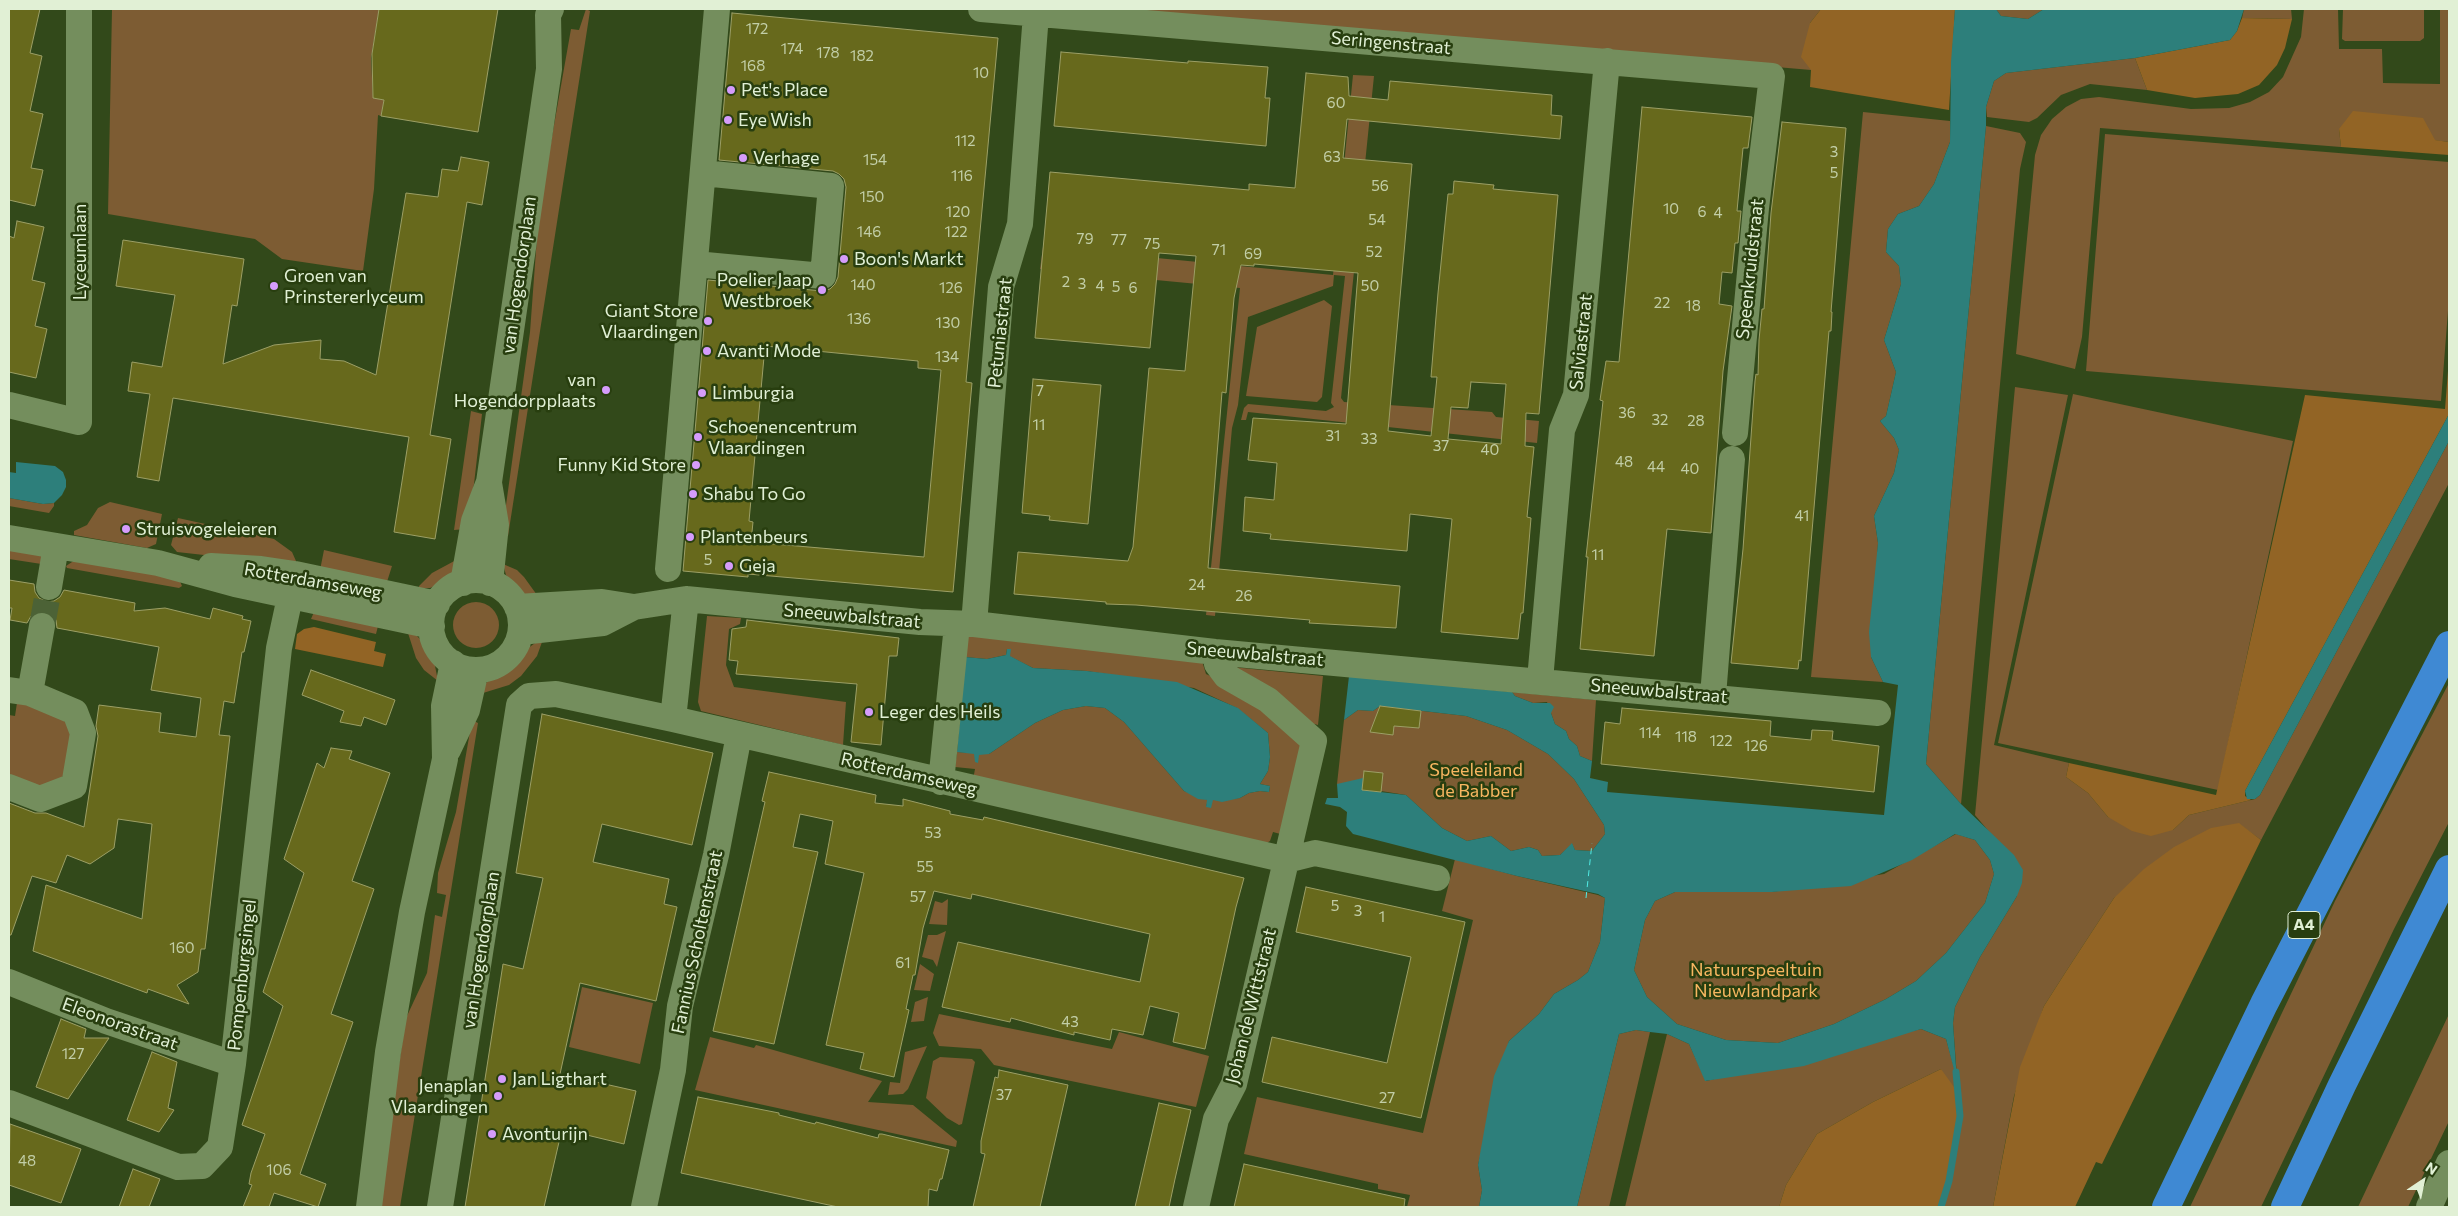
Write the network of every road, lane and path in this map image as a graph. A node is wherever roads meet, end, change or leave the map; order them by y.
1 (79, 9) edge
2 (551, 9) edge
3 (566, 9) edge
4 (717, 9) edge
5 (981, 9) edge
6 (1036, 14) junction
7 (1608, 61) junction
8 (548, 69) junction
9 (1768, 105) joint
10 (698, 181) junction
11 (692, 257) junction
12 (9, 405) edge
13 (1735, 433) dead end
14 (1732, 459) dead end
15 (489, 482) junction
16 (9, 538) edge
17 (56, 546) junction
18 (668, 570) dead end
19 (463, 583) junction
20 (490, 583) junction
21 (293, 585) junction
22 (50, 587) tunnel mouth
23 (686, 599) junction
24 (434, 615) junction
25 (519, 620) junction
26 (965, 625) junction
27 (46, 636) tunnel mouth
28 (2449, 645) edge
29 (1215, 652) junction
30 (464, 667) junction
31 (1540, 680) junction
32 (20, 692) edge
33 (529, 696) joint
34 (1713, 696) junction
35 (1878, 713) dead end
36 (674, 719) junction
37 (739, 735) junction
38 (941, 782) junction
39 (9, 787) edge
40 (1287, 860) junction
41 (2449, 869) edge
42 (1437, 878) dead end
43 (9, 982) edge
44 (388, 1052) junction
45 (232, 1064) junction
46 (9, 1103) edge
47 (2449, 1163) edge
48 (352, 1207) edge
49 (369, 1207) edge
50 (440, 1207) edge
51 (644, 1207) edge
52 (1196, 1207) edge
53 (2166, 1207) edge
54 (2285, 1207) edge
55 (2429, 1207) edge

1 - 12 street, Lyceumlaan
2 - 8 street, van Hogendorplaan
3 - 8 street, van Hogendorplaan
4 - 10 street
5 - 6 street, Seringenstraat
6 - 7 street, Seringenstraat
6 - 26 street, Petuniastraat
7 - 9 street, Seringenstraat
7 - 31 street, Salviastraat
8 - 15 street, van Hogendorplaan
9 - 13 street, Speenkruidstraat
10 - 11 street
10 - 11 street
11 - 18 street
14 - 34 street
15 - 19 street, van Hogendorplaan
15 - 20 street, van Hogendorplaan
16 - 17 street, Rotterdamseweg
17 - 21 street, Rotterdamseweg
17 - 22 street
19 - 20 street
19 - 24 street
20 - 25 street
21 - 24 street, Rotterdamseweg
21 - 45 street, Pompenburgsingel
23 - 25 street, Sneeuwbalstraat
23 - 26 street, Sneeuwbalstraat
23 - 36 street
24 - 30 street
25 - 30 street
26 - 29 street, Sneeuwbalstraat
26 - 38 street, Petuniastraat
27 - 32 street
28 - 53 highway, A4
29 - 31 street, Sneeuwbalstraat
29 - 40 street, Johan de Wittstraat
30 - 44 street
31 - 34 street, Sneeuwbalstraat
32 - 39 street
33 - 36 street, Rotterdamseweg
33 - 50 street, van Hogendorplaan
34 - 35 street, Sneeuwbalstraat
36 - 37 street, Rotterdamseweg
37 - 38 street, Rotterdamseweg
37 - 51 street, Fannius Scholtenstraat
38 - 40 street, Rotterdamseweg
40 - 42 street
40 - 52 street, Johan de Wittstraat
41 - 54 highway
43 - 45 street, Eleonorastraat
44 - 48 street
44 - 49 street
45 - 46 street, Pompenburgsingel
47 - 55 street

